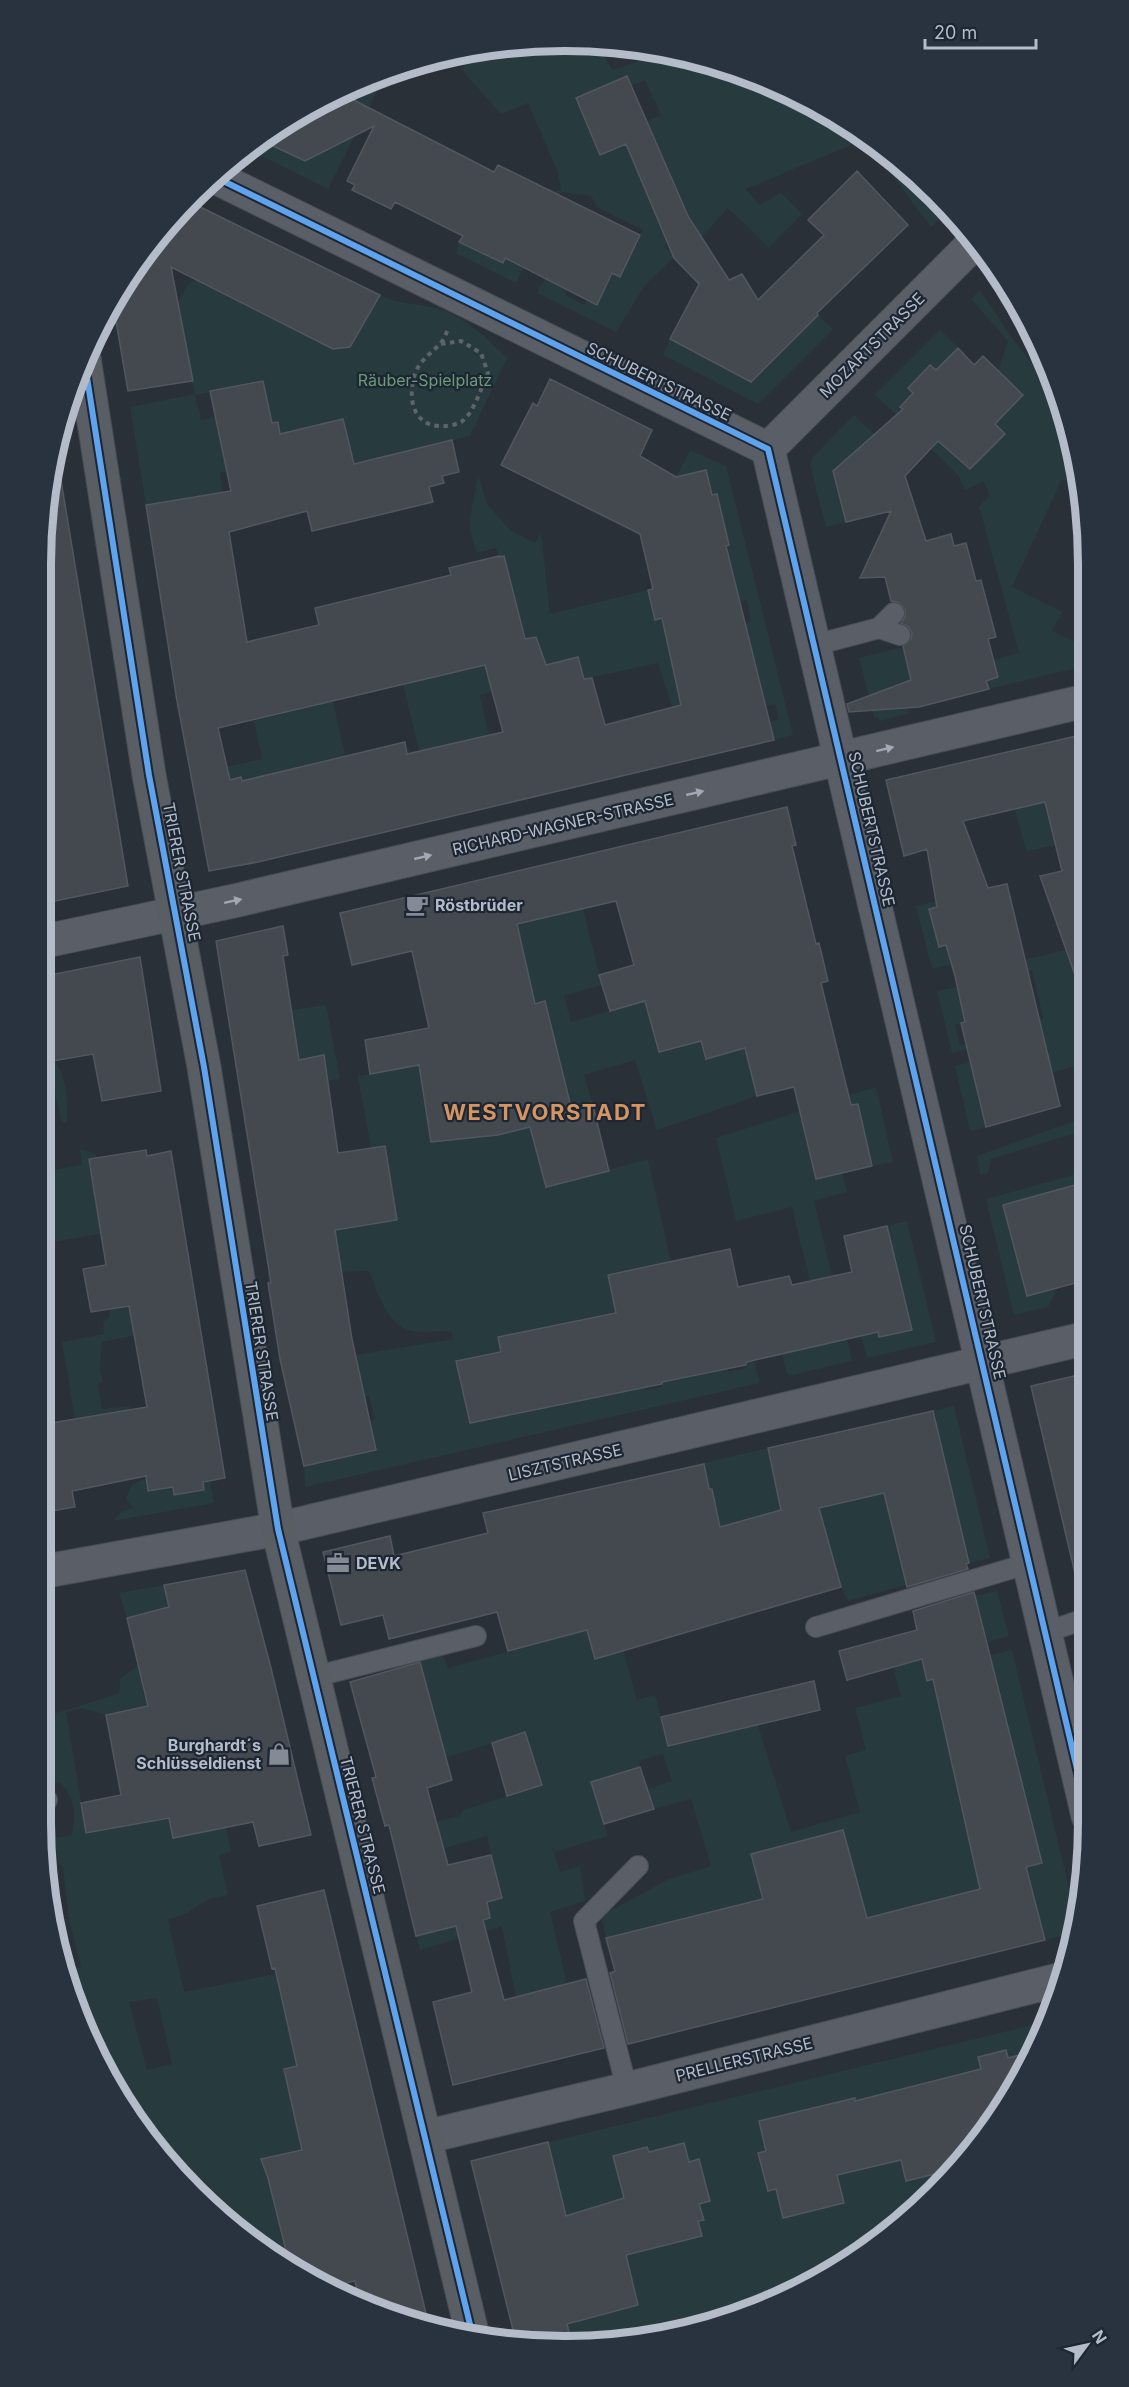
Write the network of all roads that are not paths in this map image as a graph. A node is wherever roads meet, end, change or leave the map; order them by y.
1 (223, 181) edge
2 (969, 249) edge
3 (87, 376) edge
4 (768, 449) junction
5 (894, 613) dead end
6 (879, 628) junction
7 (900, 635) dead end
8 (814, 645) junction
9 (1078, 703) edge
10 (842, 759) junction
11 (176, 913) junction
12 (51, 940) edge
13 (1078, 1340) edge
14 (983, 1364) junction
15 (278, 1529) junction
16 (1030, 1563) junction
17 (51, 1570) edge
18 (1078, 1621) edge
19 (816, 1627) dead end
20 (1046, 1632) junction
21 (476, 1636) dead end
22 (313, 1677) junction
23 (1078, 1772) edge
24 (638, 1866) dead end
25 (1053, 1981) edge
26 (627, 2089) junction
27 (425, 2137) junction
28 (471, 2327) edge

1 - 4 street, SCHUBERTSTRASSE
2 - 4 street, MOZARTSTRASSE
3 - 11 street, TRIERER STRASSE
4 - 8 street, SCHUBERTSTRASSE
5 - 6 lane
6 - 7 lane
6 - 8 lane
8 - 10 street, SCHUBERTSTRASSE
10 -> 9 street, RICHARD-WAGNER-STRASSE
11 -> 10 street, RICHARD-WAGNER-STRASSE
10 - 14 street, SCHUBERTSTRASSE
11 - 12 street, RICHARD-WAGNER-STRASSE
11 - 15 street, TRIERER STRASSE
13 - 14 street, LISZTSTRASSE
14 - 15 street, LISZTSTRASSE
14 - 16 street, SCHUBERTSTRASSE
15 - 17 street, LISZTSTRASSE
15 - 22 street, TRIERER STRASSE
16 - 19 lane
16 - 20 street, SCHUBERTSTRASSE
18 - 20 lane
20 - 23 street, SCHUBERTSTRASSE
21 - 22 lane
22 - 27 street, TRIERER STRASSE
24 - 26 lane
25 - 26 street, PRELLERSTRASSE
26 - 27 street, PRELLERSTRASSE
27 - 28 street, TRIERER STRASSE

